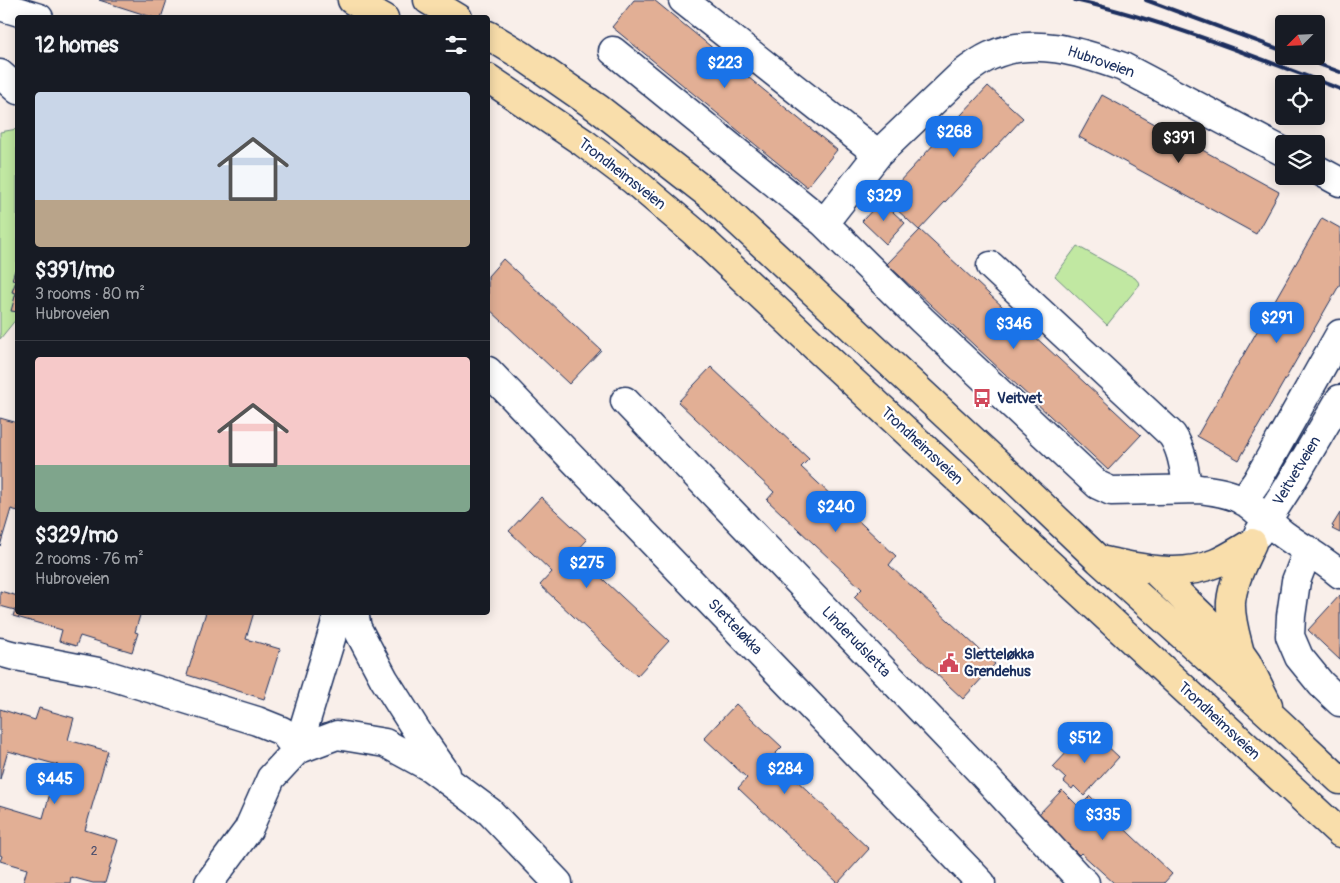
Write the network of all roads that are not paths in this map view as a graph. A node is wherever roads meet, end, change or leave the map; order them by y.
1 (352, 0) edge
2 (428, 0) edge
3 (683, 0) edge
4 (0, 6) edge
5 (29, 15) edge
6 (379, 15) edge
7 (453, 15) edge
8 (490, 36) edge
9 (613, 52) dead end
10 (0, 74) edge
11 (490, 79) edge
12 (15, 87) edge
13 (1275, 147) edge
14 (878, 154) junction
15 (1325, 174) edge
16 (1340, 182) edge
17 (824, 223) junction
18 (992, 266) dead end
19 (1340, 334) edge
20 (490, 373) edge
21 (1340, 399) edge
22 (625, 402) dead end
23 (1188, 489) junction
24 (1243, 501) junction
25 (1268, 520) junction
26 (1252, 543) junction
27 (1308, 550) junction
28 (1099, 560) junction
29 (1154, 570) junction
30 (1340, 574) edge
31 (338, 615) edge
32 (355, 615) edge
33 (0, 652) edge
34 (1240, 652) junction
35 (1340, 702) edge
36 (1275, 719) junction
37 (297, 750) junction
38 (1340, 780) edge
39 (455, 785) junction
40 (1340, 833) edge
41 (209, 883) edge
42 (558, 883) edge
43 (981, 883) edge
44 (1085, 883) edge

1 - 6 highway
2 - 7 highway
3 - 14 street
4 - 5 street
8 - 28 highway
9 - 17 street
10 - 12 street
11 - 40 highway, Trondheimsveien
13 - 14 street, Hubroveien
14 - 17 street, Hubroveien
15 - 16 street
17 - 23 street
18 - 23 street
19 - 24 street
20 - 43 street, Sletteløkka
21 - 25 street, Veitvetveien
22 - 44 street, Linderudsletta
23 - 24 street
24 - 25 street
25 - 26 street, Veitvetveien
25 - 27 street
26 - 29 highway
26 - 34 highway
27 - 30 street
27 - 35 street
28 - 29 highway
28 - 36 highway
29 - 34 highway
31 - 37 street
32 - 39 street
33 - 37 street
34 - 36 highway
36 - 38 highway
37 - 39 street
37 - 41 street
39 - 42 street

